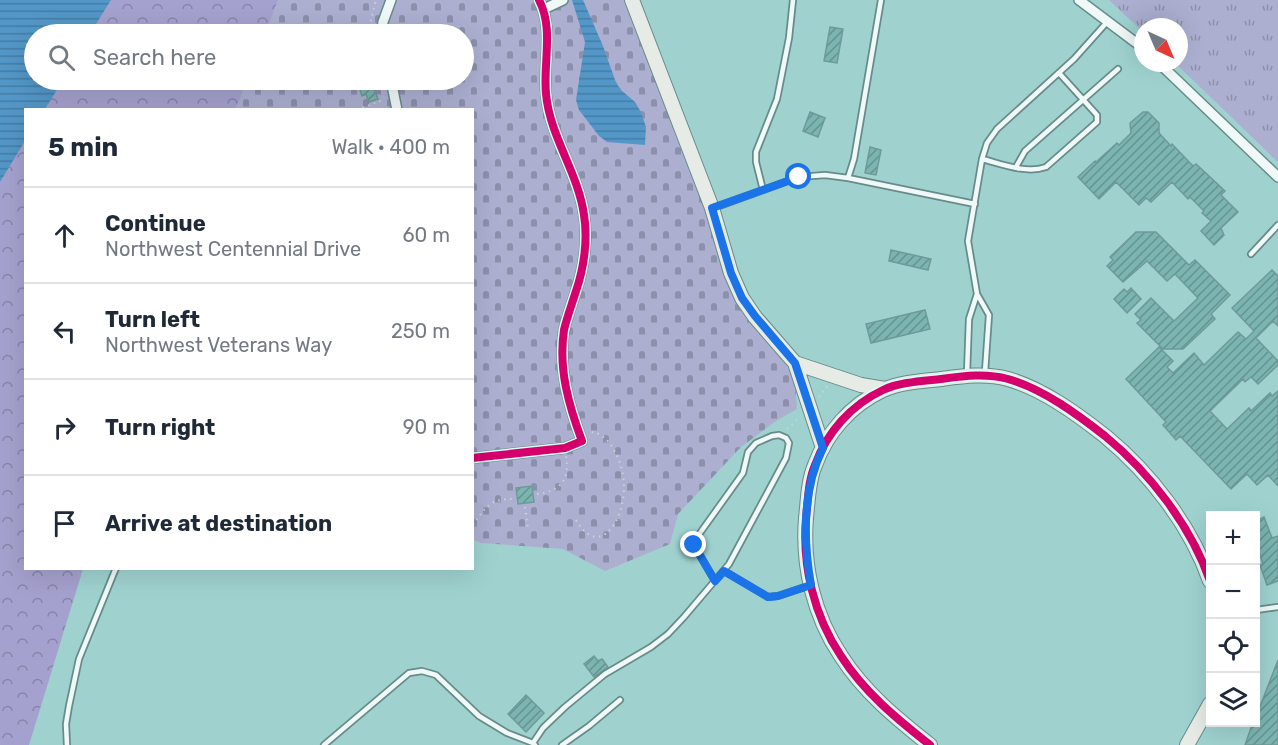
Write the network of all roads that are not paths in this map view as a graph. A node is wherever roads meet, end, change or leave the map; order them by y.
1 (392, 0) edge
2 (539, 0) edge
3 (563, 0) edge
4 (632, 0) edge
5 (792, 0) edge
6 (881, 0) edge
7 (1079, 0) edge
8 (544, 9) junction
9 (1108, 21) junction
10 (383, 24) edge
11 (1134, 41) edge
12 (1118, 69) dead end
13 (1168, 72) edge
14 (1059, 73) junction
15 (393, 90) edge
16 (1083, 100) junction
17 (397, 108) edge
18 (982, 159) junction
19 (1016, 167) junction
20 (1278, 177) edge
21 (848, 178) junction
22 (763, 190) junction
23 (975, 204) junction
24 (712, 208) junction
25 (1278, 225) edge
26 (1251, 254) dead end
27 (977, 294) junction
28 (795, 363) junction
29 (985, 374) junction
30 (967, 376) junction
31 (885, 389) junction
32 (823, 448) junction
33 (474, 458) edge
34 (115, 570) edge
35 (724, 571) junction
36 (1206, 572) edge
37 (715, 581) junction
38 (811, 585) junction
39 (1278, 607) edge
40 (1260, 609) edge
41 (620, 700) dead end
42 (1206, 712) edge
43 (534, 744) edge
44 (67, 745) edge
45 (324, 745) edge
46 (562, 745) edge
47 (930, 745) edge
48 (1187, 745) edge

1 - 10 street
2 - 8 street
3 - 8 street
4 - 24 street
5 - 22 lane
6 - 21 lane
7 - 9 street
8 - 33 street
9 - 11 street
9 - 14 lane
12 - 16 lane
13 - 20 street
14 - 16 lane
14 - 18 lane
15 - 17 street
16 - 19 lane
16 - 19 lane
18 - 19 lane
18 - 23 lane
21 - 22 lane
21 - 23 lane
22 - 24 lane
23 - 27 lane
24 - 28 street
25 - 26 lane
27 - 29 lane
27 - 30 lane
28 - 31 street
28 - 32 street
29 - 30 street
29 - 36 street
30 - 31 street
31 - 32 street
32 - 38 street
34 - 44 lane
35 - 37 lane
35 - 37 lane
35 - 38 lane
37 - 43 lane
38 - 47 street
39 - 40 lane
41 - 46 lane
42 - 48 street
43 - 45 lane

